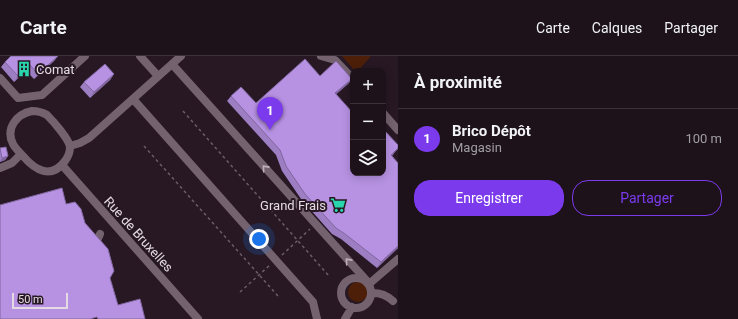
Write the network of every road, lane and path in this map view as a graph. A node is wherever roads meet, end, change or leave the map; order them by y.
1 (84, 56) edge
2 (181, 56) edge
3 (320, 56) edge
4 (146, 58) edge
5 (172, 64) junction
6 (158, 76) junction
7 (350, 76) edge
8 (0, 78) edge
9 (31, 96) junction
10 (133, 99) junction
11 (32, 111) junction
12 (183, 111) dead end
13 (386, 116) edge
14 (398, 130) edge
15 (70, 146) junction
16 (144, 146) dead end
17 (23, 156) junction
18 (62, 165) junction
19 (3, 167) edge
20 (398, 259) edge
21 (329, 276) dead end
22 (369, 286) junction
23 (278, 296) dead end
24 (393, 301) dead end
25 (352, 307) junction
26 (198, 319) edge
27 (317, 319) edge
28 (345, 319) edge

1 - 9 street
2 - 5 street
3 - 7 street
4 - 6 street
5 - 6 street
22 -> 5 street
6 - 10 street
8 - 9 street
9 - 11 street
10 - 15 street
10 - 27 street
11 - 15 street
11 - 17 street
12 - 21 path
13 - 14 street
15 - 18 street
16 - 23 path
17 - 18 street
17 - 19 street
18 - 26 street, Rue de Bruxelles
20 - 22 street
22 - 24 street
22 - 25 street
22 - 25 street
25 - 28 street

